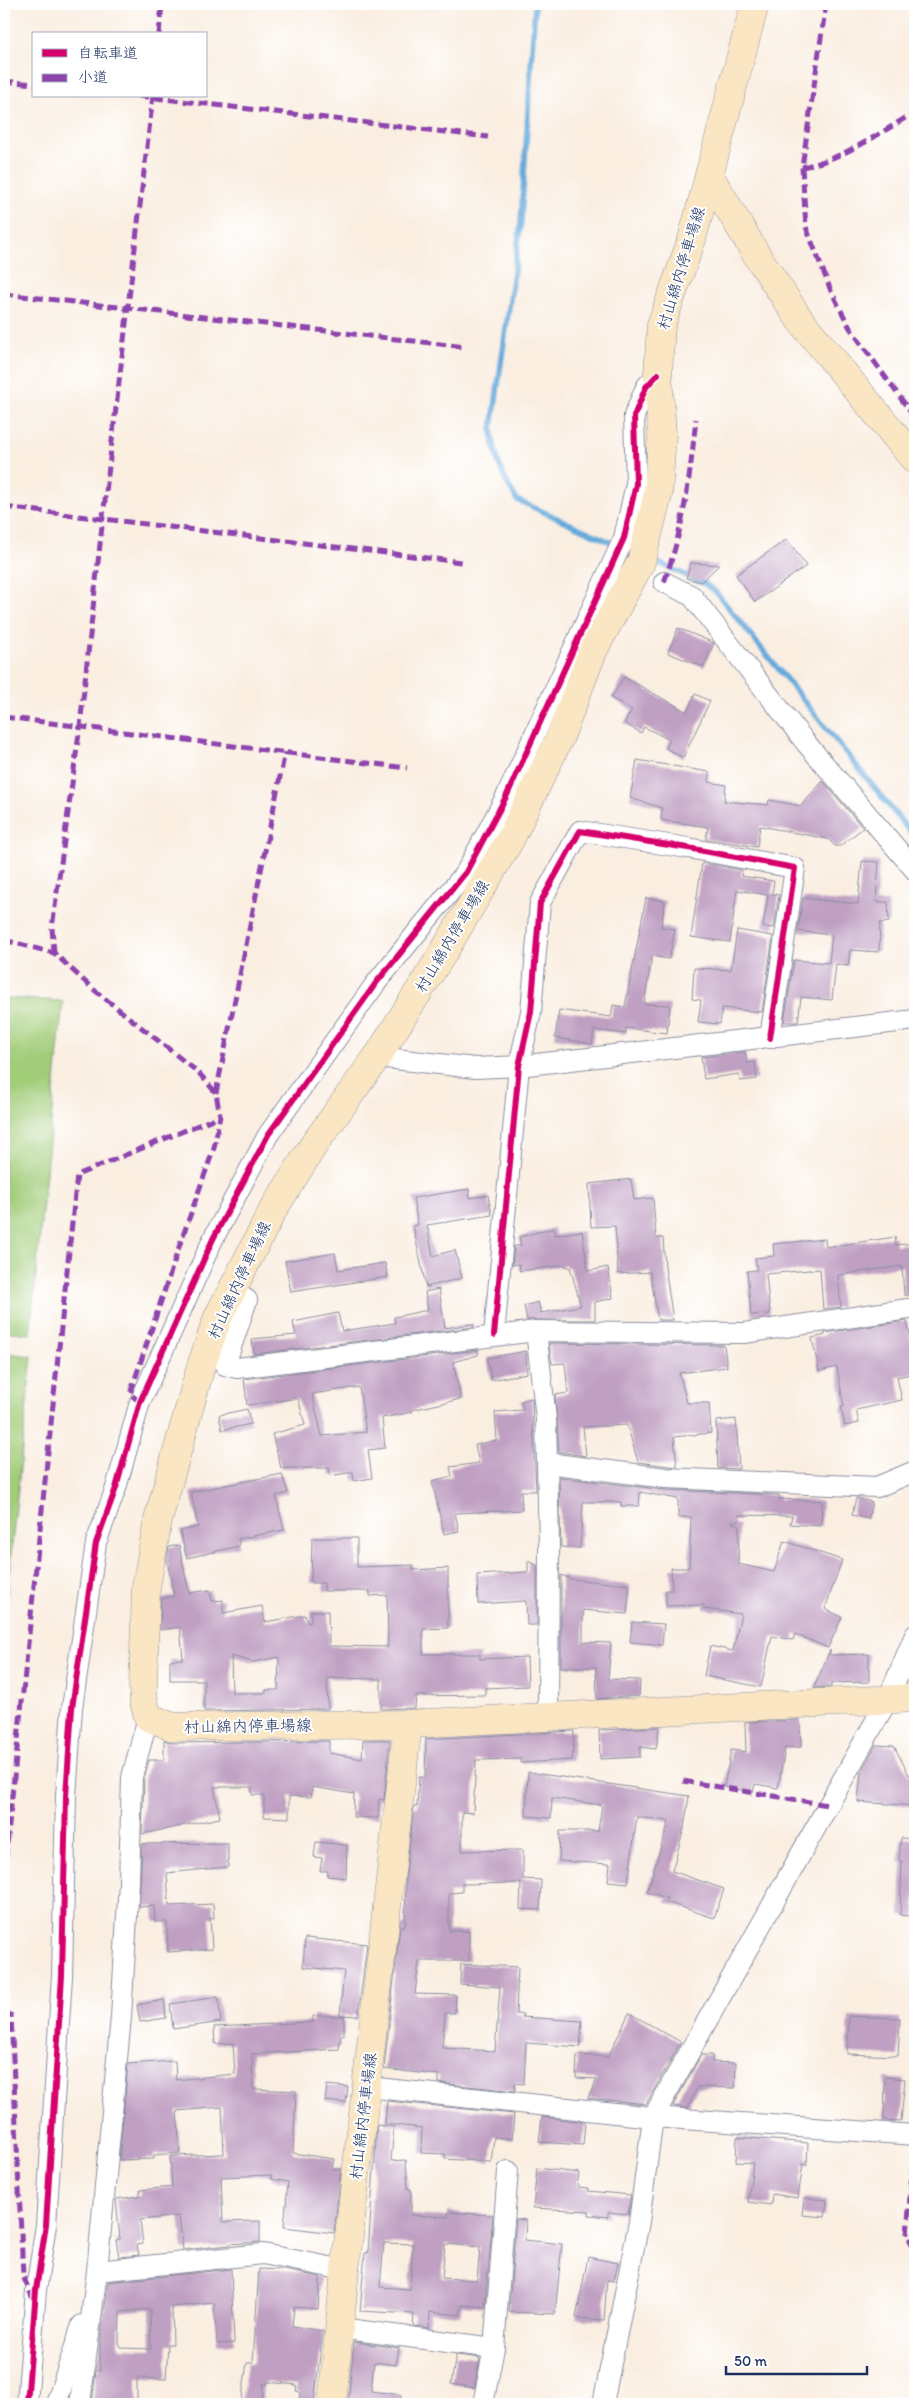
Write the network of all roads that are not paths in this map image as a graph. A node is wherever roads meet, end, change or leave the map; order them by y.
1 (755, 4) edge
2 (709, 175) junction
3 (658, 374) junction
4 (915, 460) edge
5 (664, 582) dead end
6 (915, 870) edge
7 (915, 1020) edge
8 (770, 1038) junction
9 (377, 1057) junction
10 (519, 1066) junction
11 (232, 1290) junction
12 (915, 1308) edge
13 (536, 1331) junction
14 (494, 1335) junction
15 (547, 1464) junction
16 (915, 1471) edge
17 (915, 1635) edge
18 (915, 1698) edge
19 (888, 1699) junction
20 (148, 1717) junction
21 (548, 1717) junction
22 (408, 1724) junction
23 (367, 2087) junction
24 (653, 2117) junction
25 (915, 2134) edge
26 (508, 2171) dead end
27 (344, 2270) junction
28 (97, 2271) junction
29 (93, 2300) junction
30 (339, 2328) junction
31 (494, 2348) junction
32 (27, 2404) edge
33 (56, 2404) edge
34 (80, 2404) edge
35 (332, 2404) edge
36 (484, 2404) edge
37 (603, 2404) edge

1 - 2 main road, 村山綿内停車場線
2 - 3 main road, 村山綿内停車場線
2 - 4 main road
3 - 9 main road, 村山綿内停車場線
3 - 32 street
5 - 6 street
7 - 8 street
8 - 10 street
8 - 10 street
9 - 10 street
9 - 11 main road, 村山綿内停車場線
10 - 14 street
11 - 14 street
11 - 20 main road, 村山綿内停車場線
12 - 13 street
13 - 14 street
13 - 15 street
15 - 16 street
15 - 21 street
17 - 19 street
18 - 19 main road
19 - 21 main road
19 - 24 street
20 - 22 main road, 村山綿内停車場線
20 - 28 street
21 - 22 main road
22 - 23 main road, 村山綿内停車場線
23 - 24 street
23 - 27 main road, 村山綿内停車場線
24 - 25 street
24 - 37 street
26 - 31 street
27 - 28 street
27 - 30 main road, 村山綿内停車場線
28 - 29 street
29 - 33 street
29 - 34 street
30 - 31 street
30 - 35 main road, 村山綿内停車場線
31 - 36 street

